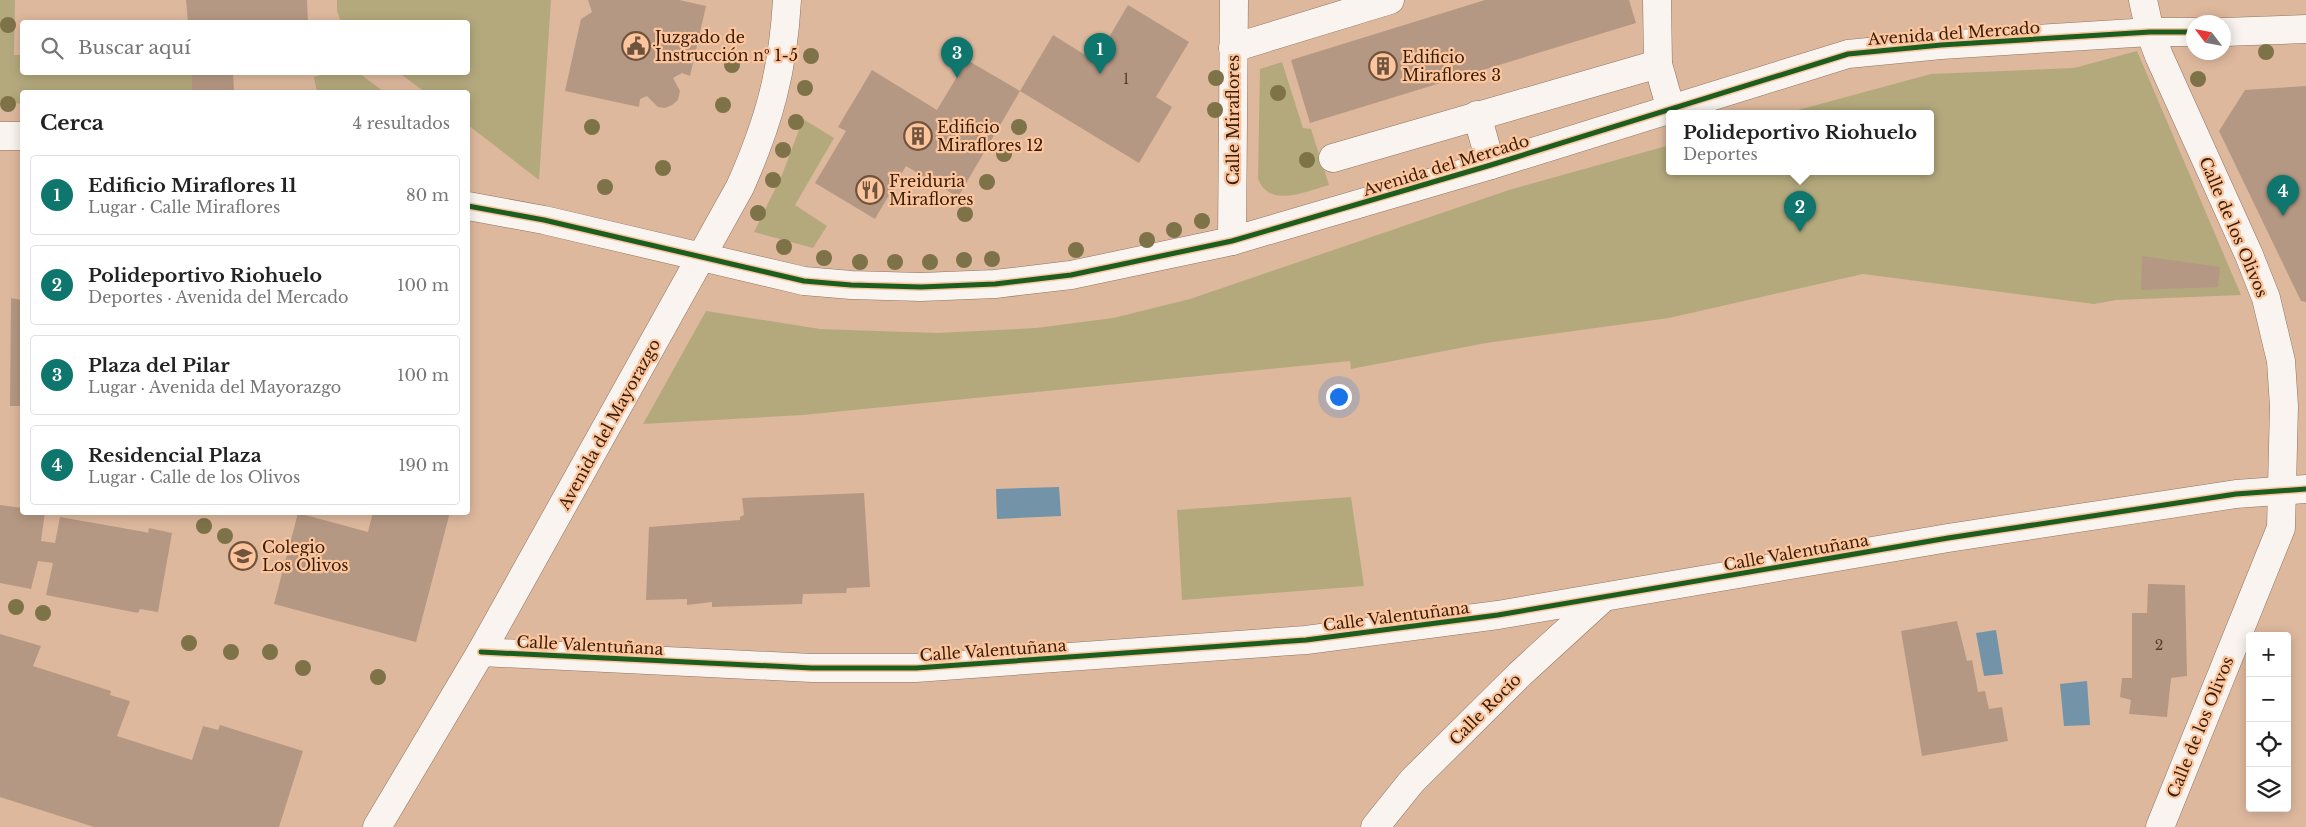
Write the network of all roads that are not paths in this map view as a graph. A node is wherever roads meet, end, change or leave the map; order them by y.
1 (787, 0) edge
2 (1234, 0) edge
3 (1390, 0) edge
4 (1656, 0) edge
5 (2143, 0) edge
6 (2306, 29) edge
7 (2150, 32) junction
8 (2186, 32) edge
9 (2231, 32) edge
10 (1233, 48) junction
11 (1658, 64) junction
12 (1671, 110) joint
13 (1666, 112) edge
14 (1477, 115) junction
15 (0, 136) edge
16 (20, 136) edge
17 (1333, 158) dead end
18 (1491, 165) junction
19 (470, 206) edge
20 (1232, 241) junction
21 (702, 257) junction
22 (2294, 489) edge
23 (1603, 598) junction
24 (481, 652) junction
25 (377, 827) edge
26 (1375, 827) edge
27 (2160, 827) edge

1 - 21 street, Avenida del Mayorazgo
2 - 10 street, Calle Miraflores
3 - 10 street
4 - 11 street
5 - 7 street, Calle de los Olivos
6 - 9 street
7 - 8 street, Avenida del Mercado
7 - 12 street, Avenida del Mercado
7 - 22 street, Calle de los Olivos
10 - 20 street, Calle Miraflores
11 - 12 street
11 - 14 street
13 - 18 street, Avenida del Mercado
14 - 17 street
14 - 18 street
15 - 16 street
18 - 20 street, Avenida del Mercado
19 - 21 street, Avenida del Mercado
20 - 21 street, Avenida del Mercado
21 - 24 street, Avenida del Mayorazgo
22 - 23 street, Calle Valentuñana
22 - 27 street, Calle de los Olivos
23 - 24 street, Calle Valentuñana
23 - 26 street, Calle Rocío
24 - 25 street, Avenida del Mayorazgo

